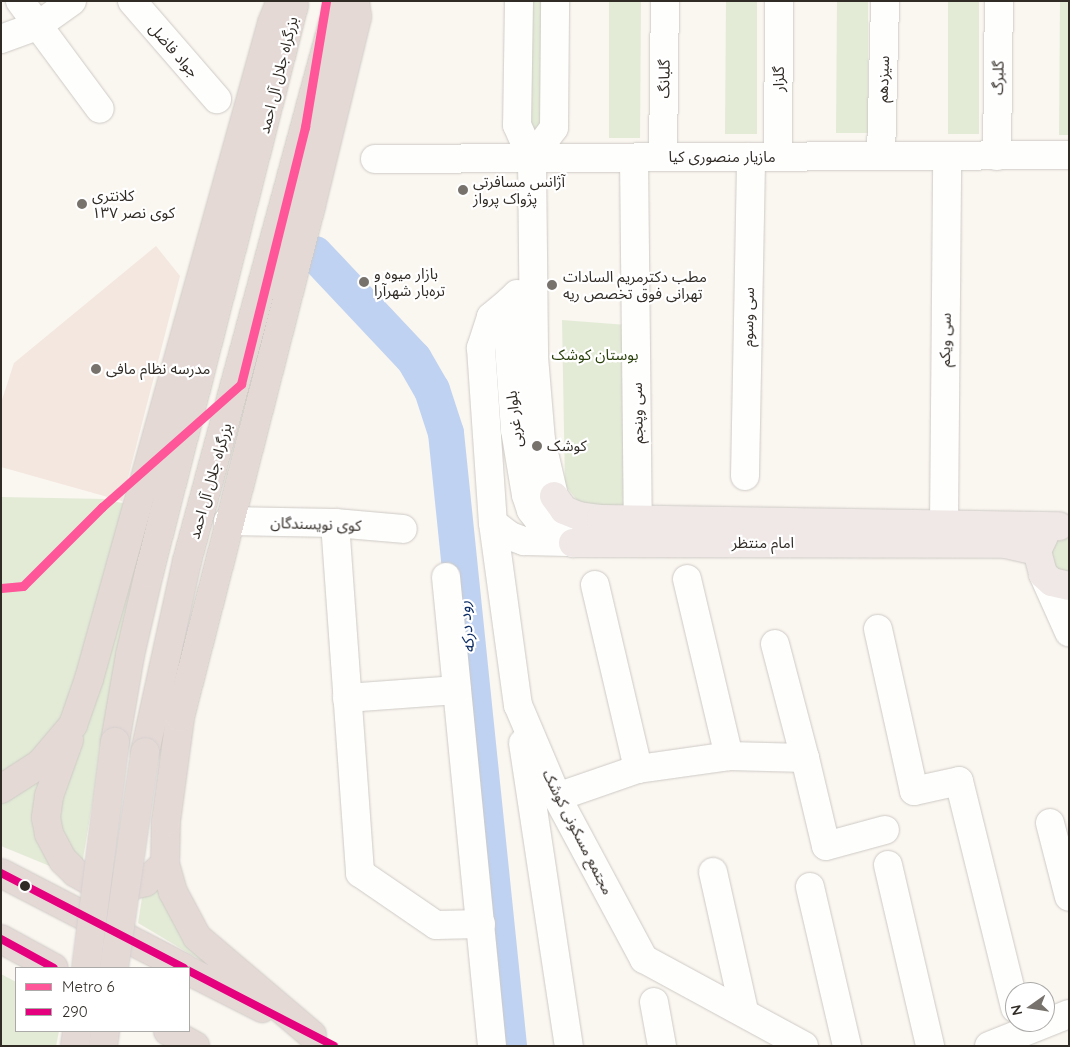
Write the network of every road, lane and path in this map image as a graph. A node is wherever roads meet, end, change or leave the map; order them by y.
1 (132, 1) edge
2 (281, 1) edge
3 (295, 1) edge
4 (339, 1) edge
5 (355, 1) edge
6 (519, 1) edge
7 (556, 1) edge
8 (665, 1) edge
9 (779, 1) edge
10 (886, 1) edge
11 (999, 1) edge
12 (43, 11) edge
13 (1, 20) edge
14 (1, 39) edge
15 (216, 99) dead end
16 (100, 109) dead end
17 (1069, 155) edge
18 (881, 156) junction
19 (947, 156) junction
20 (997, 156) junction
21 (663, 157) junction
22 (751, 157) junction
23 (778, 157) junction
24 (532, 158) junction
25 (634, 158) junction
26 (375, 159) dead end
27 (532, 282) junction
28 (510, 301) junction
29 (746, 476) dead end
30 (554, 496) joint
31 (638, 519) junction
32 (228, 521) junction
33 (493, 522) junction
34 (335, 523) junction
35 (944, 524) junction
36 (1064, 525) edge
37 (403, 529) dead end
38 (574, 542) junction
39 (1040, 563) junction
40 (446, 577) dead end
41 (687, 579) dead end
42 (595, 584) dead end
43 (1069, 586) edge
44 (878, 629) dead end
45 (1069, 632) edge
46 (775, 644) dead end
47 (457, 690) junction
48 (347, 698) junction
49 (518, 705) junction
50 (73, 726) junction
51 (729, 756) junction
52 (805, 758) junction
53 (638, 768) junction
54 (1, 789) edge
55 (557, 797) junction
56 (1050, 824) dead end
57 (885, 830) dead end
58 (165, 864) junction
59 (888, 864) dead end
60 (713, 872) dead end
61 (1, 873) edge
62 (810, 887) dead end
63 (1069, 897) edge
64 (480, 924) junction
65 (1, 939) edge
66 (52, 967) edge
67 (86, 967) edge
68 (114, 967) edge
69 (182, 967) edge
70 (190, 971) edge
71 (1016, 982) edge
72 (654, 1002) dead end
73 (744, 1011) junction
74 (1069, 1014) edge
75 (1055, 1019) edge
76 (77, 1032) edge
77 (105, 1032) edge
78 (170, 1032) edge
79 (1018, 1032) edge
80 (323, 1040) edge
81 (75, 1046) edge
82 (103, 1046) edge
83 (195, 1046) edge
84 (492, 1046) edge
85 (568, 1046) edge
86 (662, 1046) edge
87 (804, 1046) edge
88 (847, 1046) edge
89 (930, 1046) edge
90 (989, 1046) edge

1 - 15 street, جواد فاضل
2 - 50 highway
3 - 67 highway, بزرگراه جلال آل احمد, bridge
4 - 68 highway, بزرگراه جلال آل احمد, bridge
5 - 32 highway
6 - 24 street, بلوار غربی
7 - 24 street
8 - 21 street, گلبانگ
9 - 23 street, گلزار
10 - 18 street, سیزدهم
11 - 20 street, گلبرگ
12 - 13 street
12 - 14 street
12 - 16 street
17 - 20 street, مازیار منصوری کیا
18 - 19 street, مازیار منصوری کیا
18 - 23 street, مازیار منصوری کیا
19 - 20 street, مازیار منصوری کیا
19 - 35 street, سی ویکم
21 - 22 street, مازیار منصوری کیا
21 - 25 street, مازیار منصوری کیا
22 - 23 street, مازیار منصوری کیا
22 - 29 street, سی وسوم
24 - 25 street, مازیار منصوری کیا
24 - 26 street, مازیار منصوری کیا
24 - 27 street, بلوار غربی
25 - 31 street, سی وپنجم
27 - 28 street
27 - 30 street, بلوار غربی
28 - 33 street, مجتمع مسکونی کوشک
28 - 38 street, بلوار غربی
30 - 31 main road, امام منتظر
31 - 35 main road, امام منتظر
32 - 34 street, کوی نویسندگان
32 - 58 highway
33 - 38 street, امام منتظر
33 - 49 street, مجتمع مسکونی کوشک
34 - 37 street, کوی نویسندگان
34 - 48 street
35 - 36 main road, امام منتظر
36 - 39 main road
38 - 39 main road, امام منتظر
39 - 43 main road, امام منتظر
39 - 45 street
40 - 47 street
41 - 51 street
42 - 53 street
44 - 71 street
46 - 52 street
47 - 48 street
47 - 64 street
48 - 64 street
49 - 55 street, مجتمع مسکونی کوشک
49 - 85 street
50 - 54 highway
50 - 58 highway
51 - 52 street
51 - 53 street
52 - 57 street
53 - 55 street
55 - 73 street, مجتمع مسکونی کوشک
56 - 63 street
58 - 80 highway
59 - 89 street
60 - 73 street
61 - 69 highway
62 - 88 street
64 - 84 street
65 - 66 highway
70 - 80 highway
72 - 86 street
73 - 87 street, مجتمع مسکونی کوشک
74 - 75 street
76 - 81 highway
77 - 82 highway
78 - 83 highway
79 - 90 street

